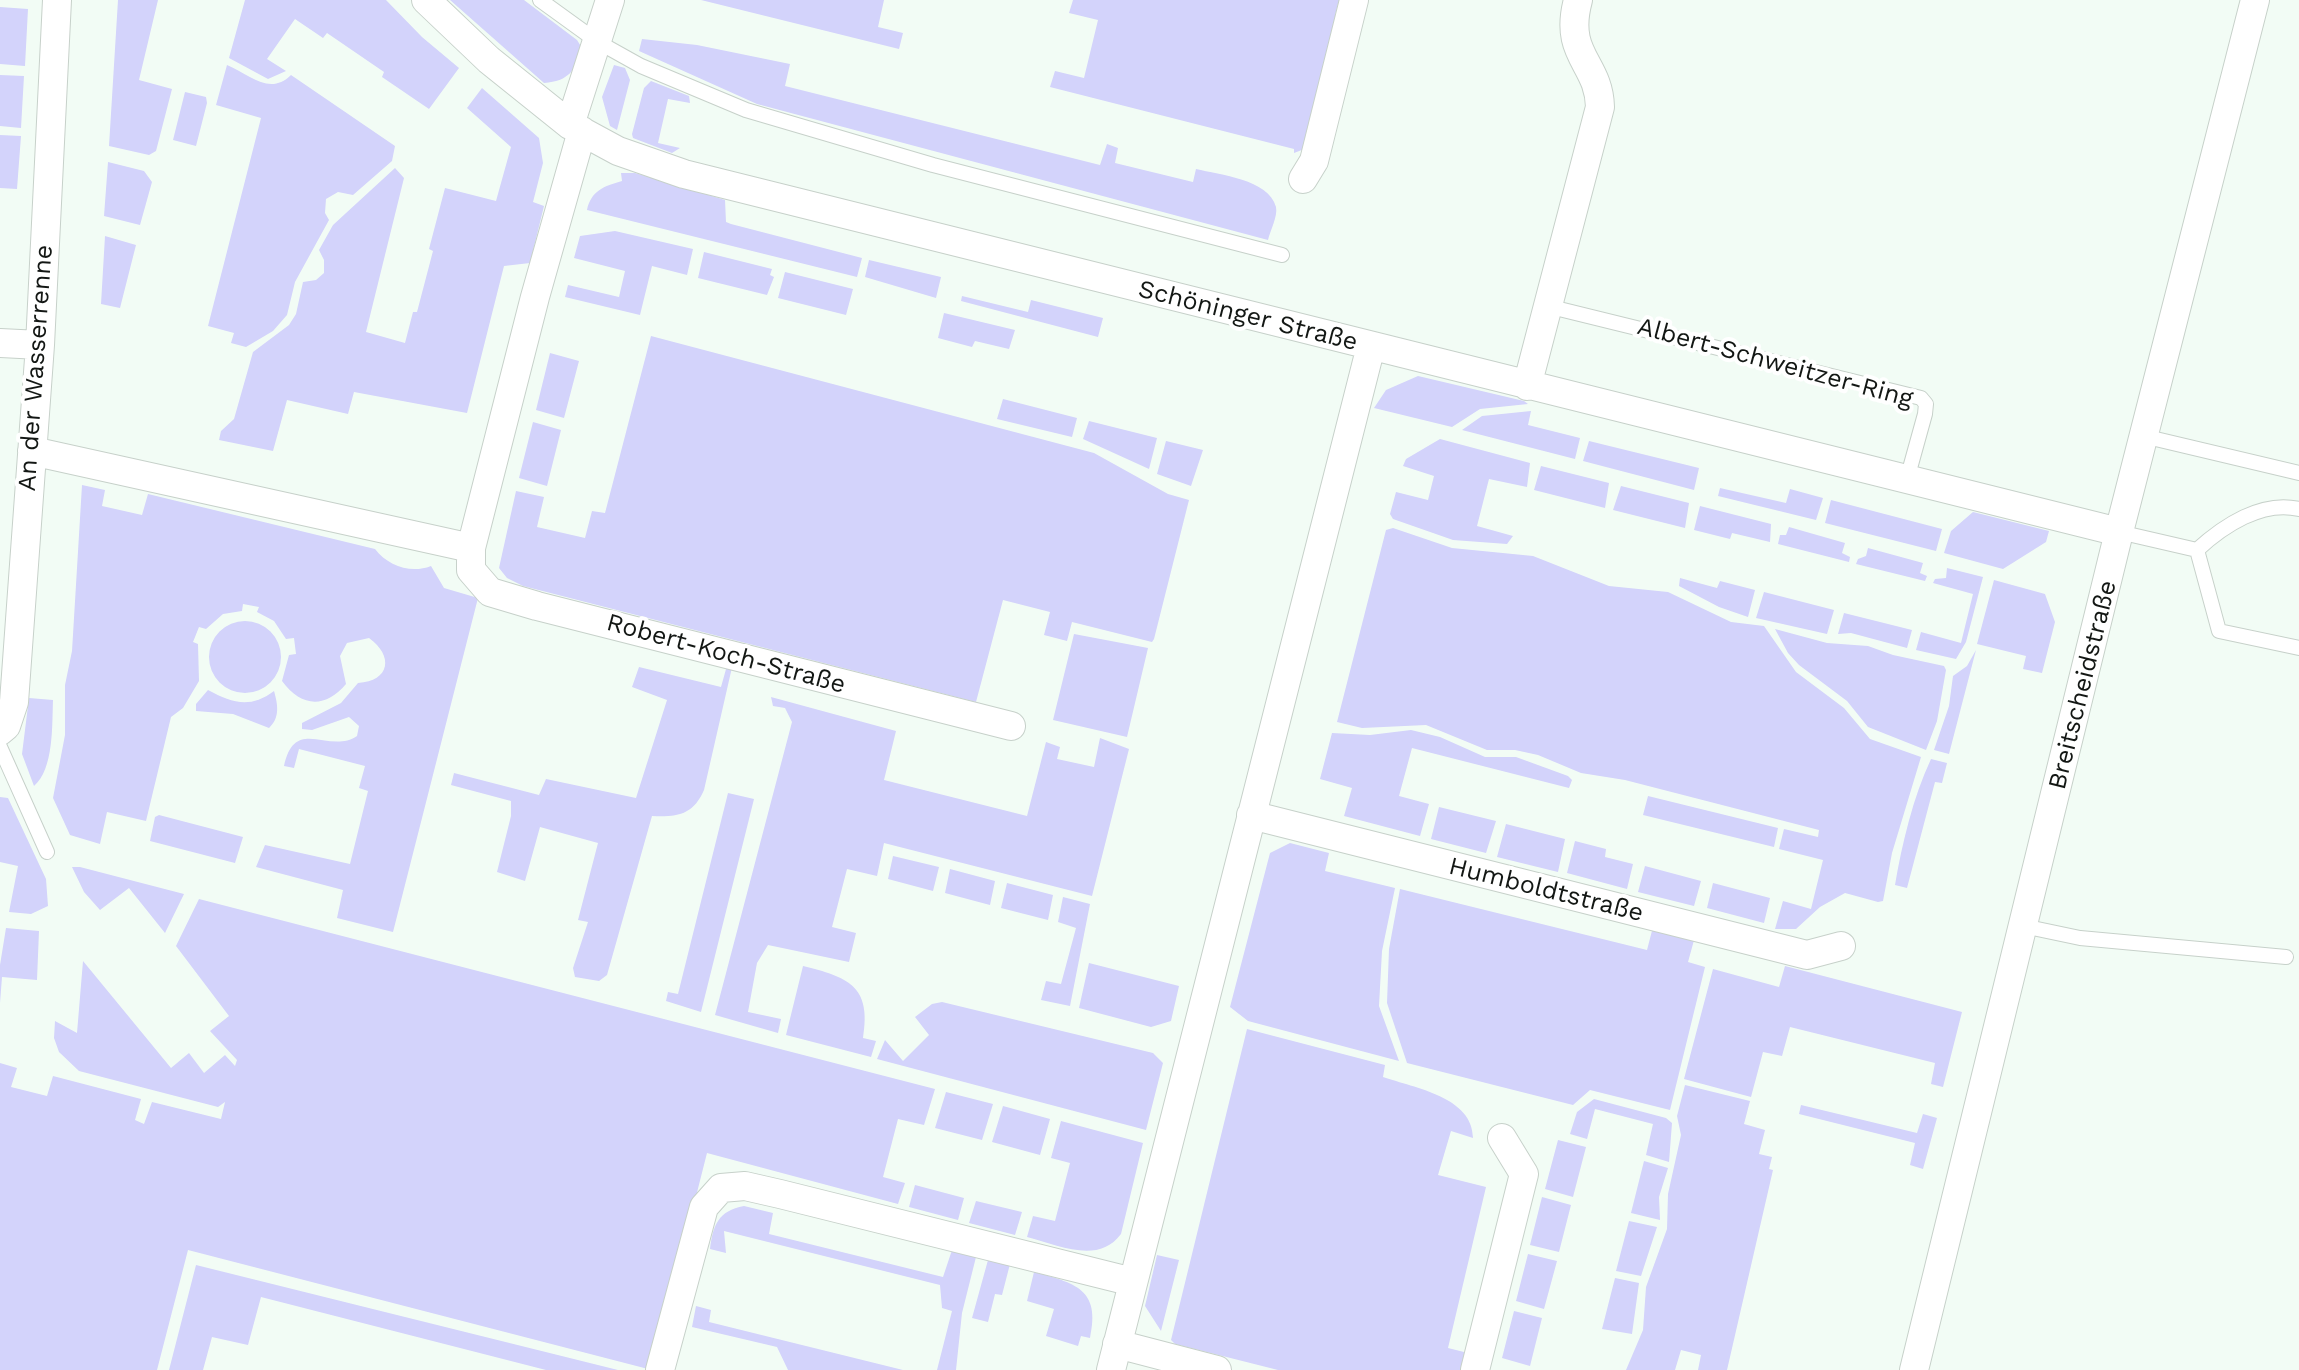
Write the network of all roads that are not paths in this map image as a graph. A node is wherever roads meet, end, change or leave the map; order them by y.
1 (57, 0) edge
2 (426, 0) edge
3 (540, 0) edge
4 (610, 0) edge
5 (1354, 0) edge
6 (1578, 0) edge
7 (2254, 0) edge
8 (598, 42) junction
9 (576, 128) junction
10 (1303, 180) dead end
11 (1282, 255) dead end
12 (1547, 306) junction
13 (0, 342) edge
14 (40, 346) junction
15 (1371, 346) junction
16 (1528, 386) junction
17 (2143, 436) junction
18 (32, 451) junction
19 (2299, 473) edge
20 (1907, 479) junction
21 (2299, 510) edge
22 (2119, 532) junction
23 (471, 548) junction
24 (2197, 550) junction
25 (2299, 648) edge
26 (1011, 726) dead end
27 (0, 732) edge
28 (0, 747) edge
29 (1250, 814) junction
30 (47, 852) dead end
31 (2023, 926) junction
32 (1840, 946) dead end
33 (2286, 957) dead end
34 (1502, 1138) dead end
35 (1133, 1282) junction
36 (1114, 1357) edge
37 (660, 1370) edge
38 (1218, 1370) edge
39 (1475, 1370) edge
40 (1914, 1370) edge

1 - 14 street, An der Wasserrenne
2 - 9 street, Schöninger Straße
3 - 8 lane
4 - 8 street
5 - 10 street
6 - 12 street
7 - 17 street, Breitscheidstraße
8 - 9 street
8 - 11 lane
9 - 15 street, Schöninger Straße
9 - 23 street
12 - 16 street
12 - 20 lane, Albert-Schweitzer-Ring
13 - 14 street
14 - 18 street, An der Wasserrenne
15 - 16 street, Schöninger Straße
15 - 29 street
16 - 20 street, Schöninger Straße
17 - 19 lane
17 - 22 street, Breitscheidstraße
18 - 23 street
18 - 27 street, An der Wasserrenne
20 - 22 street, Schöninger Straße
21 - 24 lane
22 - 24 lane
22 - 31 street, Breitscheidstraße
23 - 26 street, Robert-Koch-Straße
24 - 25 lane
28 - 30 lane
29 - 32 street, Humboldtstraße
29 - 35 street
31 - 33 lane
31 - 40 street, Breitscheidstraße
34 - 39 street
35 - 36 street
35 - 37 street
36 - 38 street

